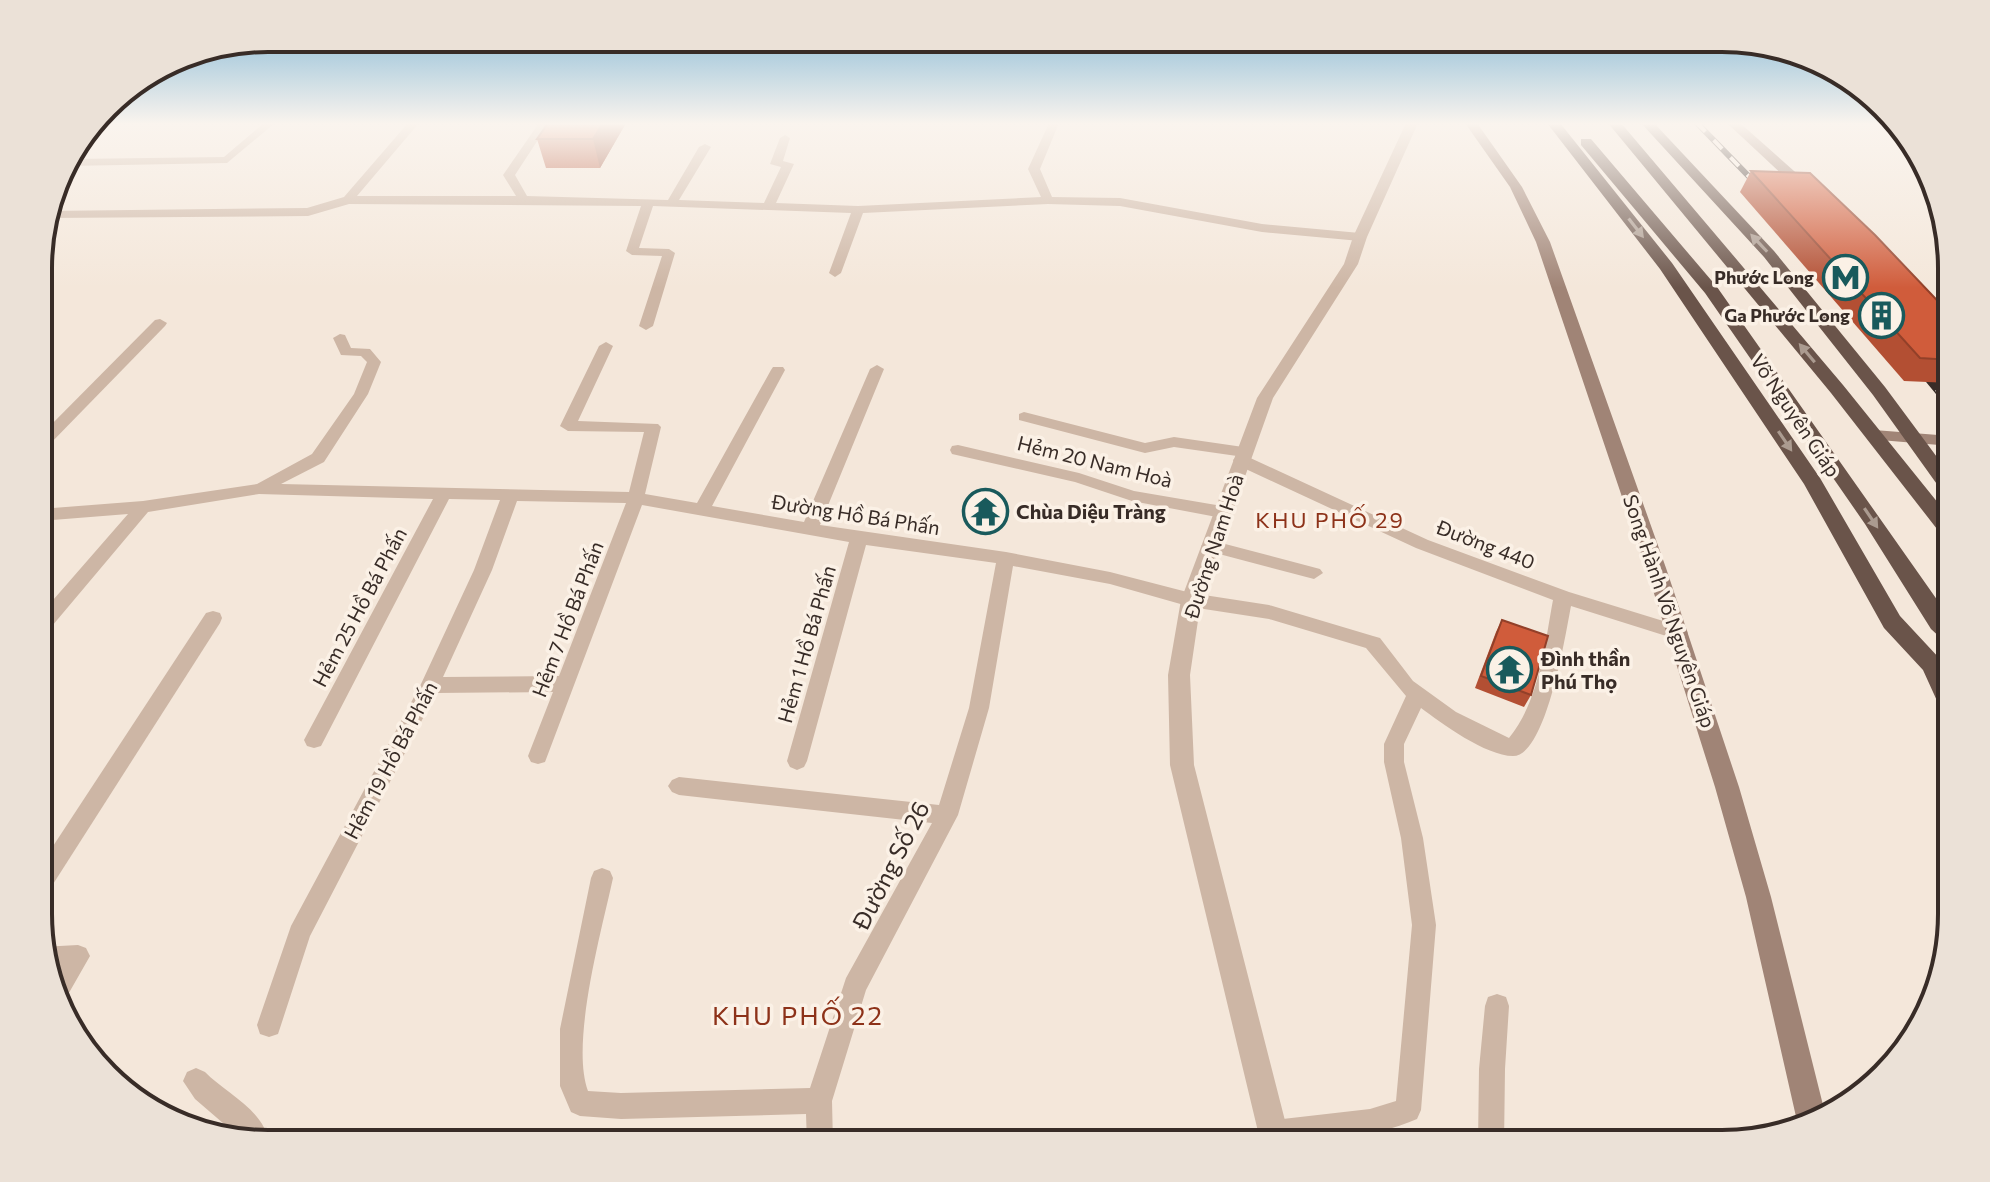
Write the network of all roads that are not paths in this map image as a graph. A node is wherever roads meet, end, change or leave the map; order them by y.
1 (367, 178) edge
2 (511, 178) edge
3 (686, 178) edge
4 (781, 178) edge
5 (1038, 178) edge
6 (1387, 178) edge
7 (1510, 178) edge
8 (1597, 178) edge
9 (1616, 178) edge
10 (1662, 178) edge
11 (1698, 178) edge
12 (1794, 178) edge
13 (523, 199) junction
14 (348, 200) junction
15 (1048, 200) junction
16 (648, 203) junction
17 (671, 204) junction
18 (1822, 204) edge
19 (768, 207) junction
20 (858, 210) junction
21 (58, 215) edge
22 (1360, 237) junction
23 (835, 273) dead end
24 (160, 323) dead end
25 (646, 326) dead end
26 (340, 338) dead end
27 (606, 346) dead end
28 (877, 369) dead end
29 (778, 370) dead end
30 (1879, 391) junction
31 (1024, 417) dead end
32 (52, 433) edge
33 (1874, 435) junction
34 (1914, 438) junction
35 (1938, 440) edge
36 (958, 450) dead end
37 (1242, 456) junction
38 (1938, 471) edge
39 (259, 489) junction
40 (511, 494) junction
41 (443, 495) junction
42 (636, 498) junction
43 (143, 507) junction
44 (702, 510) junction
45 (1222, 512) junction
46 (1938, 513) edge
47 (52, 514) edge
48 (809, 530) junction
49 (859, 538) junction
50 (1210, 546) junction
51 (1006, 558) junction
52 (1314, 573) dead end
53 (1563, 597) junction
54 (1191, 600) junction
55 (52, 613) edge
56 (213, 618) dead end
57 (1938, 618) edge
58 (1679, 633) junction
59 (1938, 648) edge
60 (1932, 665) junction
61 (1938, 678) edge
62 (565, 684) junction
63 (430, 685) junction
64 (1417, 694) junction
65 (314, 740) dead end
66 (538, 756) dead end
67 (797, 761) dead end
68 (679, 786) dead end
69 (947, 815) junction
70 (52, 866) edge
71 (602, 878) dead end
72 (56, 957) edge
73 (62, 981) edge
74 (1497, 1006) dead end
75 (269, 1025) dead end
76 (196, 1081) dead end
77 (819, 1101) junction
78 (1810, 1111) edge
79 (248, 1129) edge
80 (820, 1130) edge
81 (1273, 1130) edge
82 (1322, 1130) edge
83 (1492, 1130) edge

1 - 14 street
2 - 13 street
3 - 17 street
4 - 19 street
5 - 15 street
6 - 22 street, Đường Nam Hoà
7 - 58 main road, Song Hành Võ Nguyên Giáp
8 -> 60 highway, Võ Nguyên Giáp
9 -> 57 highway, Võ Nguyên Giáp
33 -> 10 highway, Võ Nguyên Giáp
30 -> 11 highway
12 - 18 main road
13 - 14 street
13 - 16 street
14 - 21 street
15 - 20 street
15 - 22 street
16 - 17 street
16 - 25 street
17 - 19 street
19 - 20 street
20 - 23 street
22 - 37 street, Đường Nam Hoà
24 - 32 street
26 - 39 street
27 - 42 street, Hẻm 7 Hồ Bá Phấn
28 - 48 street
29 - 44 street
30 - 33 highway
30 - 34 highway
31 - 37 street, Đường 440
33 - 34 main road
33 - 46 highway, Võ Nguyên Giáp
34 - 35 main road
34 - 38 highway
36 - 45 street, Hẻm 20 Nam Hoà
37 - 45 street, Đường Nam Hoà
37 - 53 street, Đường 440
39 - 41 street, Đường Hồ Bá Phấn
39 - 43 street, Đường Hồ Bá Phấn
40 - 41 street, Đường Hồ Bá Phấn
40 - 42 street, Đường Hồ Bá Phấn
40 - 63 street, Hẻm 19 Hồ Bá Phấn
41 - 65 street, Hẻm 25 Hồ Bá Phấn
42 - 44 street, Đường Hồ Bá Phấn
42 - 62 street, Hẻm 7 Hồ Bá Phấn
43 - 47 street, Đường Hồ Bá Phấn
43 - 55 street
44 - 48 street, Đường Hồ Bá Phấn
45 - 50 street, Đường Nam Hoà
48 - 49 street, Đường Hồ Bá Phấn
49 - 51 street, Đường Hồ Bá Phấn
49 - 67 street, Hẻm 1 Hồ Bá Phấn
50 - 52 street
50 - 54 street, Đường Nam Hoà
51 - 54 street, Đường Hồ Bá Phấn
51 - 69 street, Đường Số 26
53 - 58 street, Đường 440
53 - 64 street, Đường Hồ Bá Phấn
54 - 64 street, Đường Hồ Bá Phấn
54 - 81 street, Đường Nam Hoà
56 - 70 street
58 - 78 main road, Song Hành Võ Nguyên Giáp
59 - 60 highway
60 - 61 highway, Võ Nguyên Giáp
62 - 63 street
62 - 66 street, Hẻm 7 Hồ Bá Phấn
63 - 75 street, Hẻm 19 Hồ Bá Phấn
64 - 82 street
68 - 69 street
69 - 77 street, Đường Số 26
71 - 77 street
72 - 73 street
74 - 83 street
76 - 79 street
77 - 80 street, Đường Số 26

